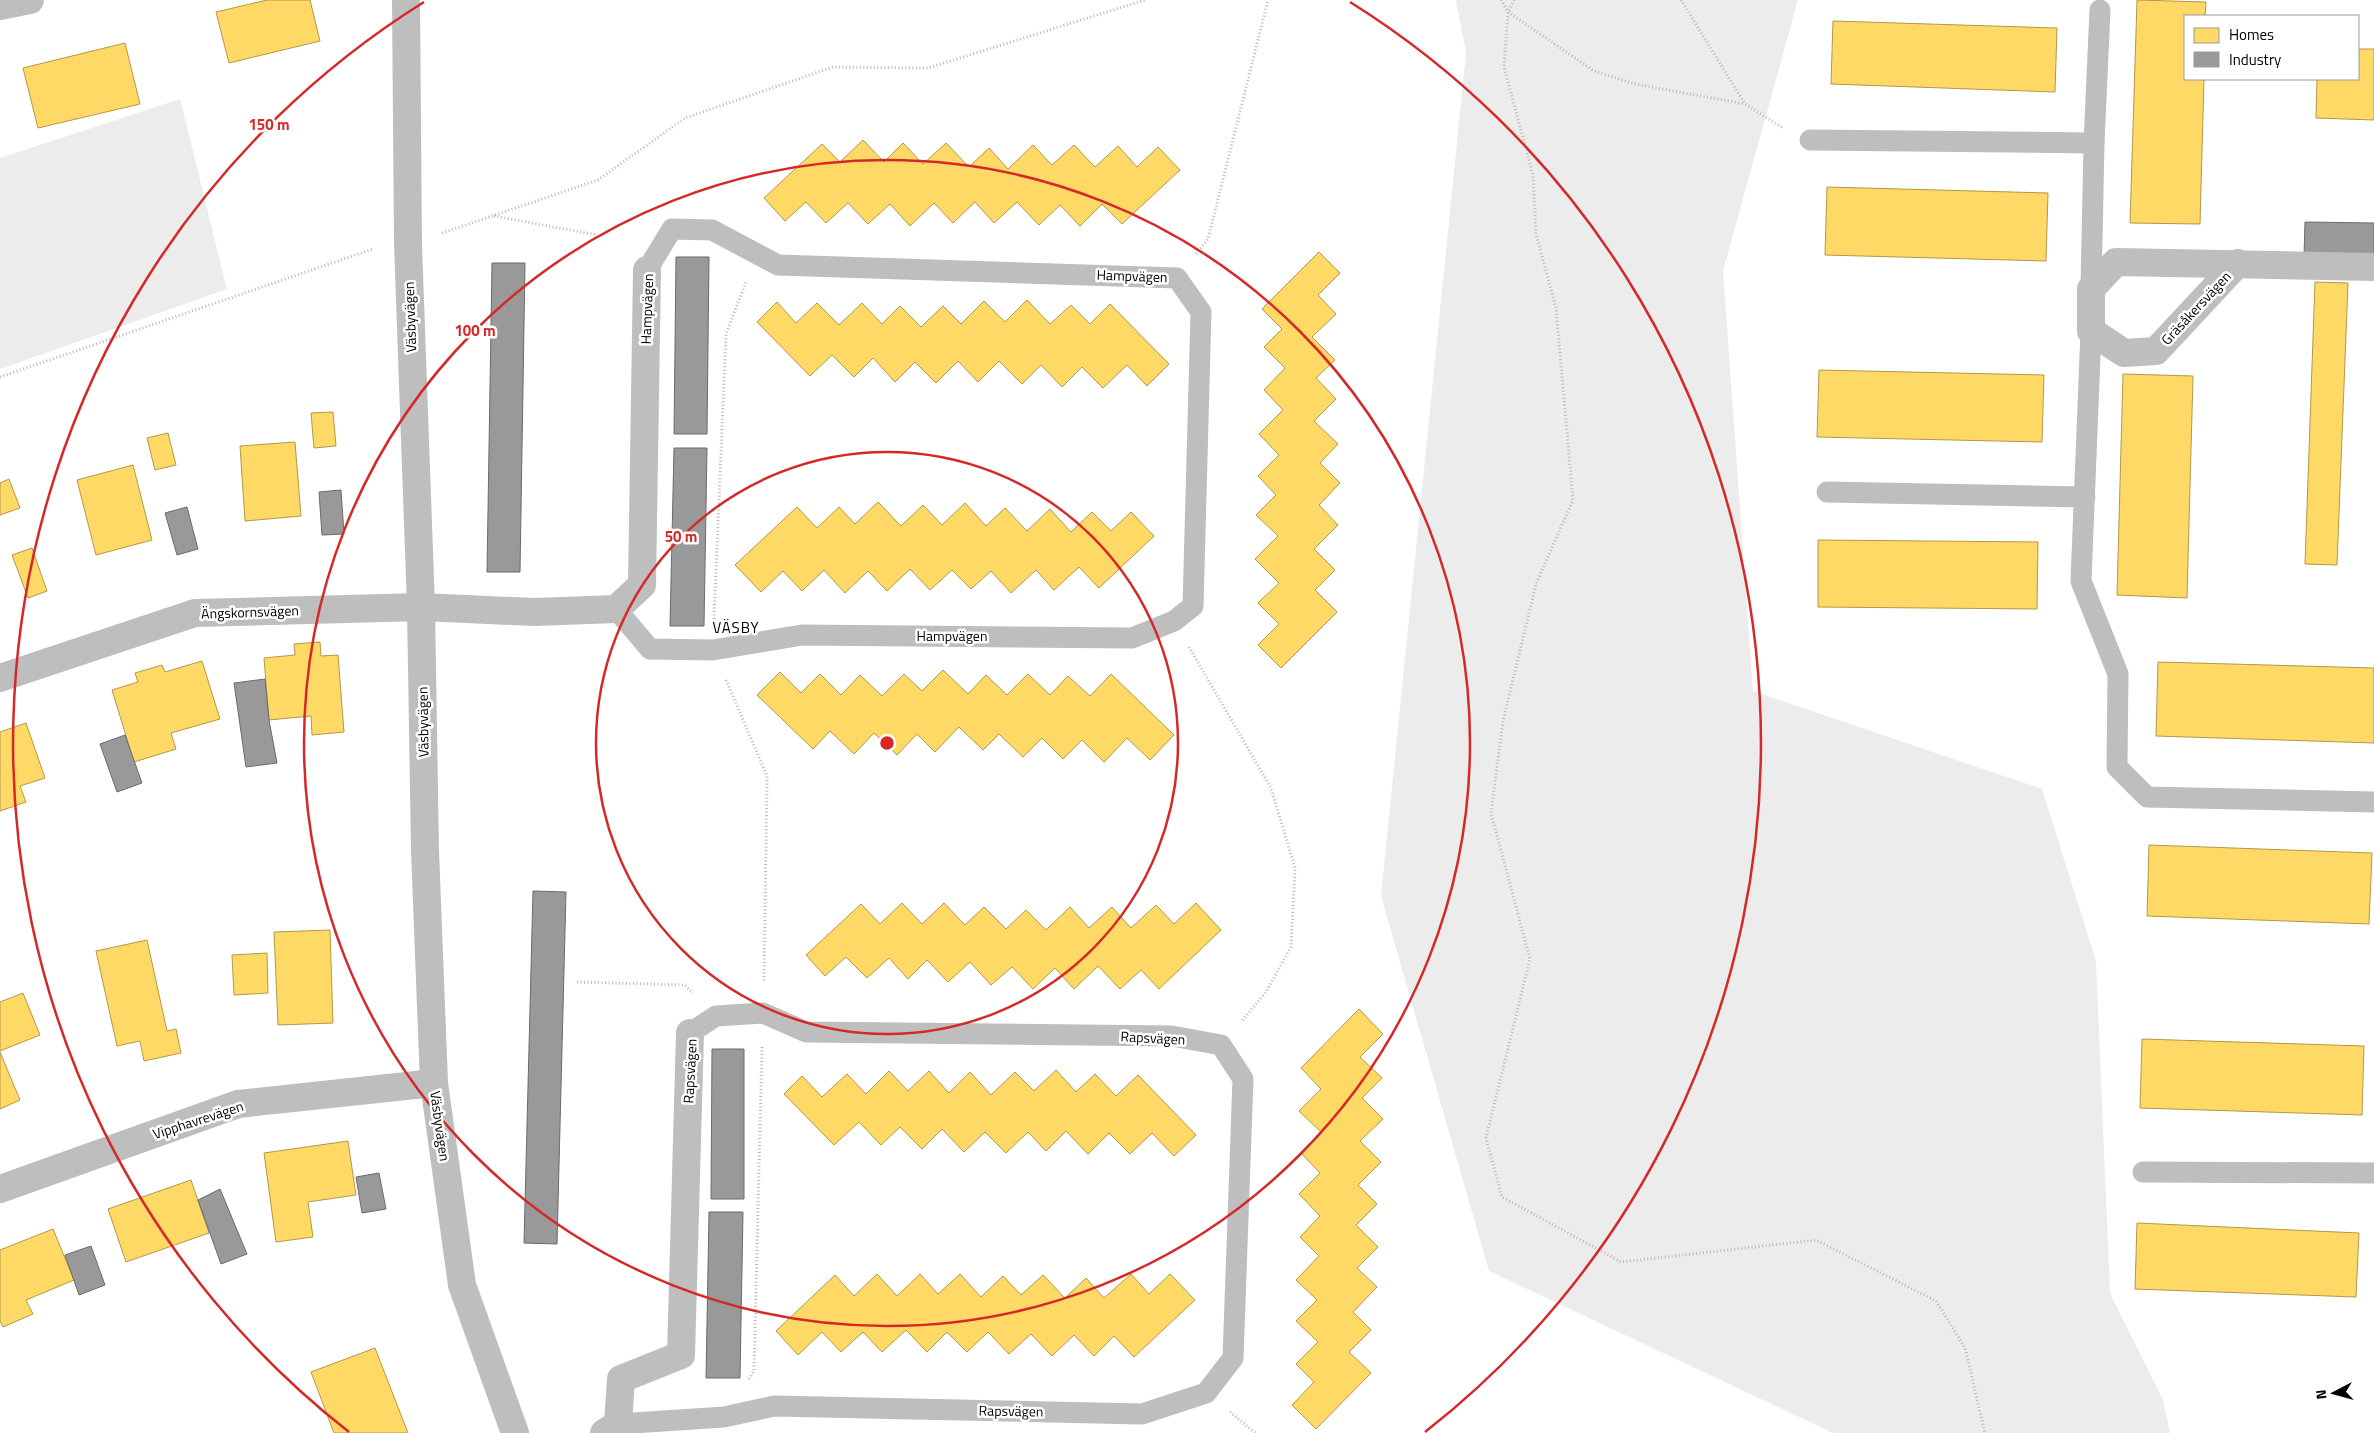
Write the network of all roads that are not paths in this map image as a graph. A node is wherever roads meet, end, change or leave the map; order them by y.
1 (30, 0) edge
2 (406, 0) edge
3 (0, 6) edge
4 (2100, 10) dead end
5 (1810, 140) road end
6 (2094, 143) junction
7 (2238, 263) junction
8 (2374, 267) edge
9 (647, 270) joint
10 (2091, 289) junction
11 (2091, 331) junction
12 (1827, 492) dead end
13 (2085, 497) junction
14 (421, 607) junction
15 (616, 609) junction
16 (0, 678) edge
17 (2374, 802) edge
18 (690, 1033) joint
19 (434, 1083) junction
20 (2143, 1172) dead end
21 (2374, 1173) edge
22 (0, 1189) edge
23 (611, 1429) edge
24 (515, 1433) edge

1 - 3 street
2 - 14 street, Väsbyvägen
4 - 6 lane
5 - 6 lane
6 - 10 lane
7 - 8 street, Gräsåkersvägen
7 - 10 street, Gräsåkersvägen
7 - 11 street, Gräsåkersvägen
9 - 15 street, Hampvägen
9 - 15 lane, Hampvägen
10 - 11 street
11 - 13 lane
12 - 13 lane
13 - 17 lane
14 - 15 street
14 - 16 street, Ängskornsvägen
14 - 19 street, Väsbyvägen
18 - 23 street, Rapsvägen
18 - 23 lane, Rapsvägen
19 - 22 street, Vipphavrevägen
19 - 24 street, Väsbyvägen
20 - 21 lane

